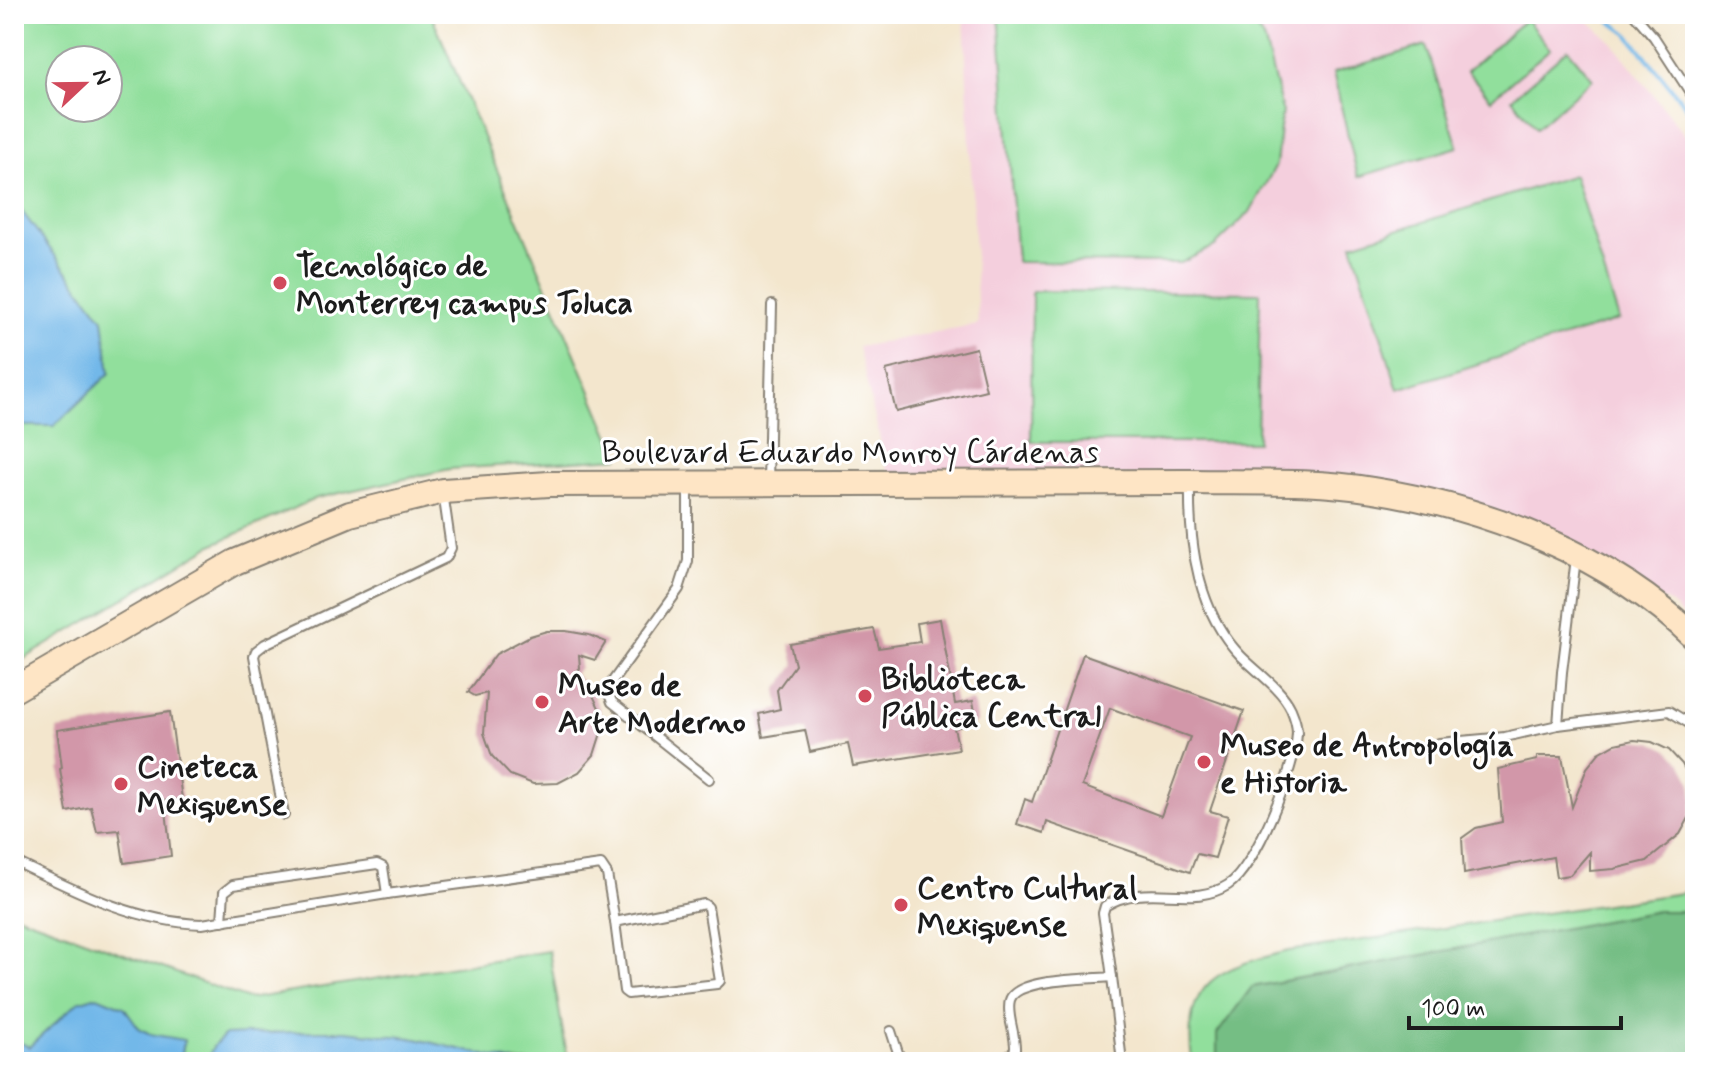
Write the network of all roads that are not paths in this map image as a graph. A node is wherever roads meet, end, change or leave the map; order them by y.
1 (1634, 14) edge
2 (1695, 100) edge
3 (772, 305) dead end
4 (1190, 482) junction
5 (688, 483) junction
6 (768, 483) junction
7 (443, 491) junction
8 (1577, 553) junction
9 (1695, 638) edge
10 (14, 690) edge
11 (1558, 725) junction
12 (1695, 727) edge
13 (1439, 743) dead end
14 (709, 779) dead end
15 (284, 815) dead end
16 (14, 861) edge
17 (387, 894) junction
18 (222, 921) junction
19 (615, 922) junction
20 (1112, 977) junction
21 (891, 1031) dead end
22 (901, 1062) edge
23 (991, 1062) edge
24 (1122, 1062) edge

1 - 2 lane
3 - 6 lane
4 - 6 main road, Boulevard Eduardo Monroy Cárdenas
4 - 8 main road, Boulevard Eduardo Monroy Cárdenas
4 - 20 lane
5 - 6 main road, Boulevard Eduardo Monroy Cárdenas
5 - 7 main road, Boulevard Eduardo Monroy Cárdenas
5 - 14 lane
7 - 10 main road, Boulevard Eduardo Monroy Cárdenas
7 - 15 lane
8 - 9 main road, Boulevard Eduardo Monroy Cárdenas
8 - 11 lane
11 - 12 lane
11 - 13 lane
16 - 18 lane
17 - 18 lane
17 - 18 lane
17 - 19 lane
19 - 19 lane
20 - 23 lane
20 - 24 lane
21 - 22 lane

